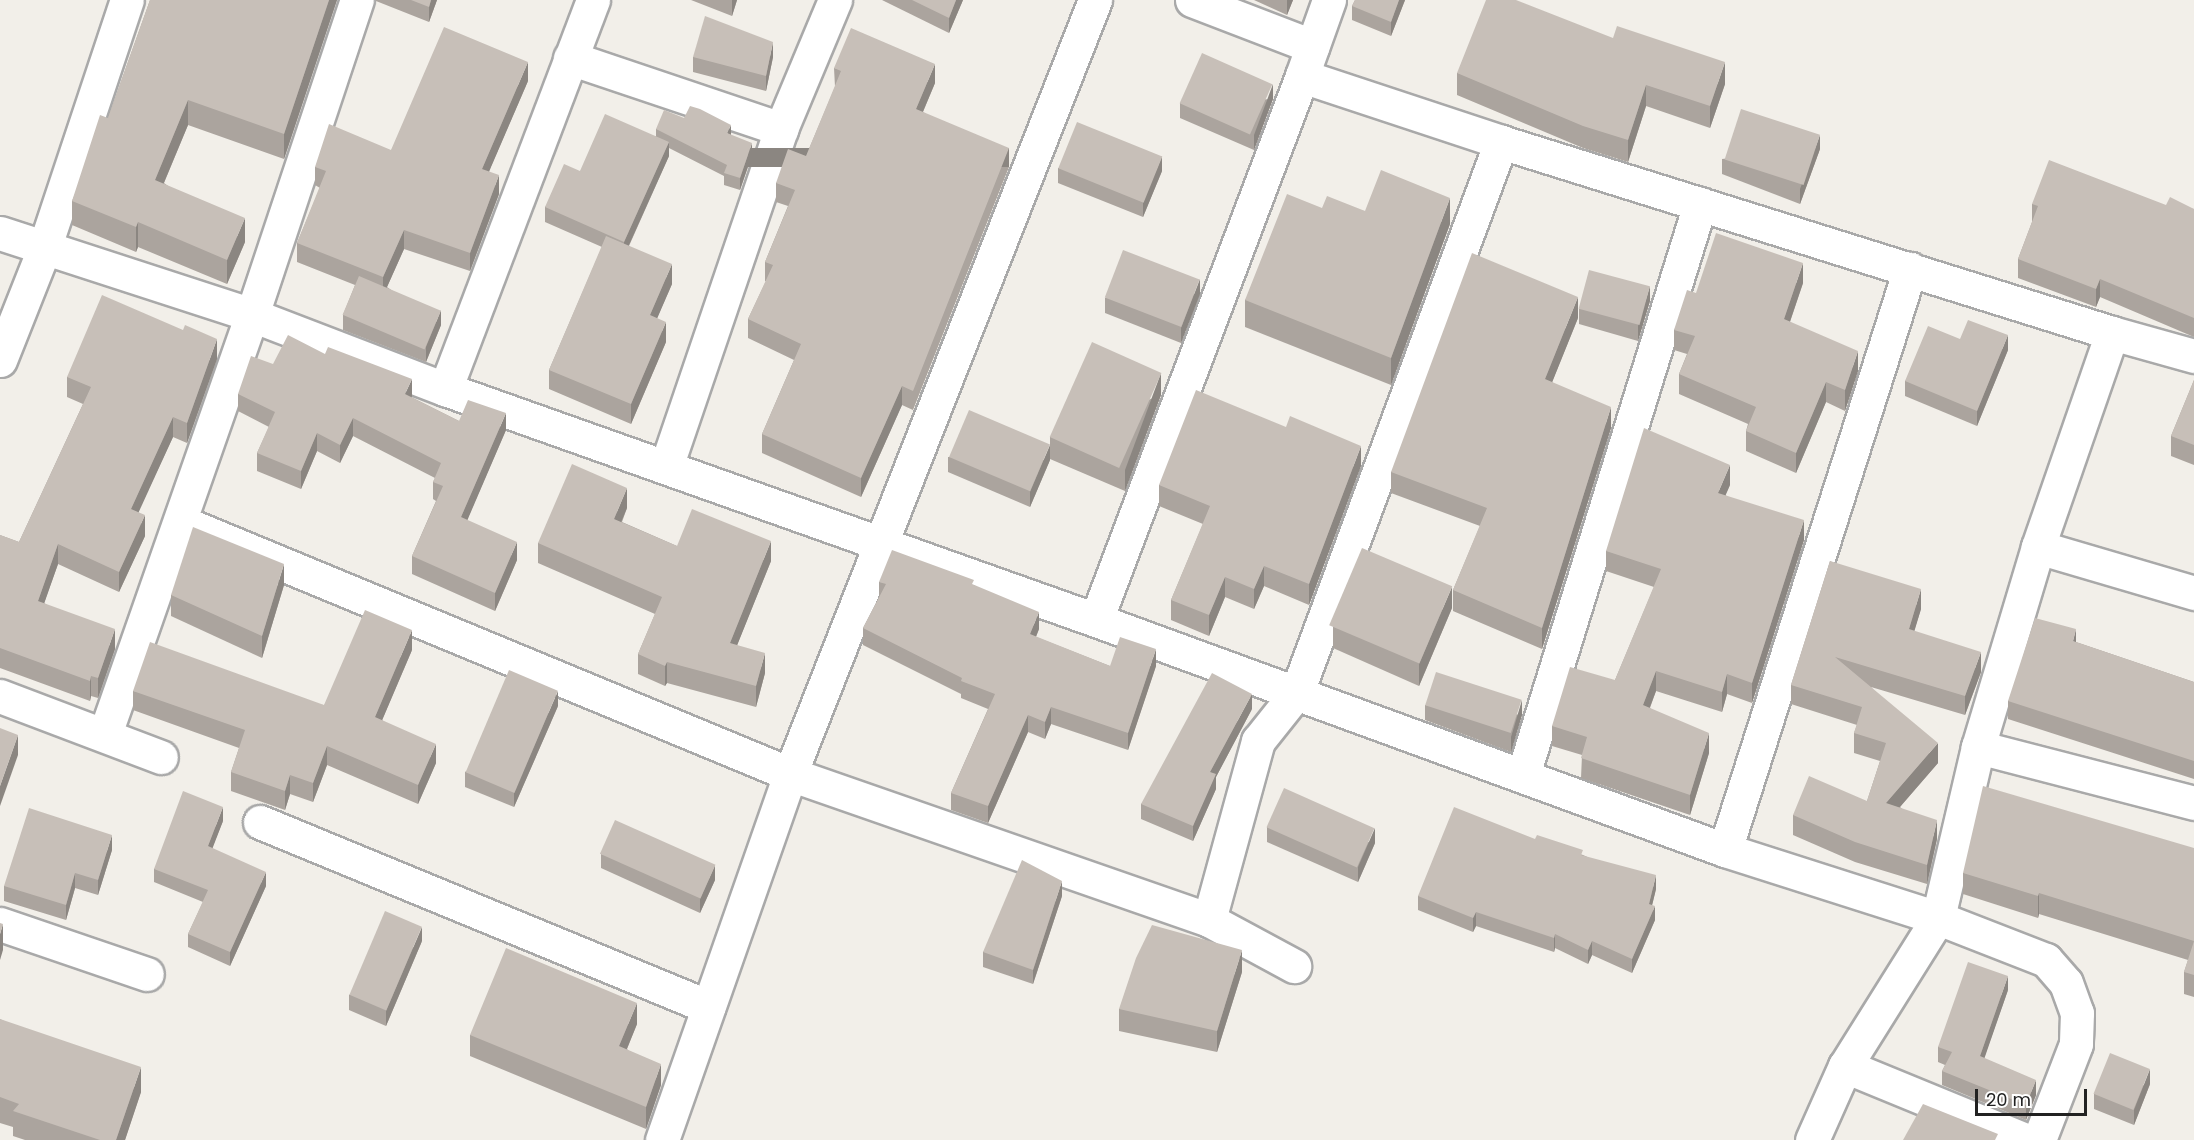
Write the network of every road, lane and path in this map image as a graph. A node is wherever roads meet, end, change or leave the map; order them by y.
1 (127, 0) edge
2 (357, 0) edge
3 (593, 0) edge
4 (835, 0) edge
5 (1095, 0) edge
6 (1192, 0) edge
7 (1329, 0) edge
8 (570, 58) junction
9 (1307, 61) junction
10 (781, 129) junction
11 (1501, 142) junction
12 (1700, 204) junction
13 (0, 233) edge
14 (44, 249) junction
15 (1910, 269) junction
16 (252, 315) junction
17 (2112, 333) junction
18 (2194, 356) edge
19 (0, 360) edge
20 (445, 389) junction
21 (666, 467) junction
22 (181, 522) junction
23 (882, 544) junction
24 (2038, 547) junction
25 (2194, 593) edge
26 (1096, 620) junction
27 (1297, 693) junction
28 (0, 696) edge
29 (105, 734) junction
30 (1978, 747) junction
31 (161, 757) dead end
32 (790, 774) junction
33 (1523, 775) junction
34 (2194, 803) edge
35 (260, 822) dead end
36 (1725, 850) junction
37 (1938, 918) junction
38 (1209, 920) junction
39 (0, 924) edge
40 (1294, 966) dead end
41 (147, 974) dead end
42 (708, 1007) junction
43 (1845, 1066) junction
44 (662, 1140) edge
45 (1812, 1140) edge
46 (2025, 1140) edge
47 (2039, 1140) edge

1 - 14 street
2 - 16 street
3 - 8 street
4 - 10 street
5 - 23 street
6 - 9 street
7 - 9 street
8 - 10 street
8 - 20 street
9 - 11 street
9 - 26 street
10 - 21 street
11 - 12 street
11 - 27 street
12 - 15 street
12 - 33 street
13 - 14 street
14 - 16 street
14 - 19 street
15 - 17 street
15 - 36 street
16 - 20 street
16 - 22 street
17 - 18 street
17 - 24 street
20 - 21 street
21 - 23 street
22 - 29 street
22 - 32 street
23 - 26 street
23 - 32 street
24 - 25 street
24 - 30 street
26 - 27 street
27 - 33 street
27 - 38 street
28 - 29 street
29 - 31 street
30 - 34 street
30 - 37 street
32 - 38 street
32 - 42 street
33 - 36 street
35 - 42 street
36 - 37 street
37 - 43 street
37 - 47 street
38 - 40 street
39 - 41 street
42 - 44 street
43 - 45 street
43 - 46 street

